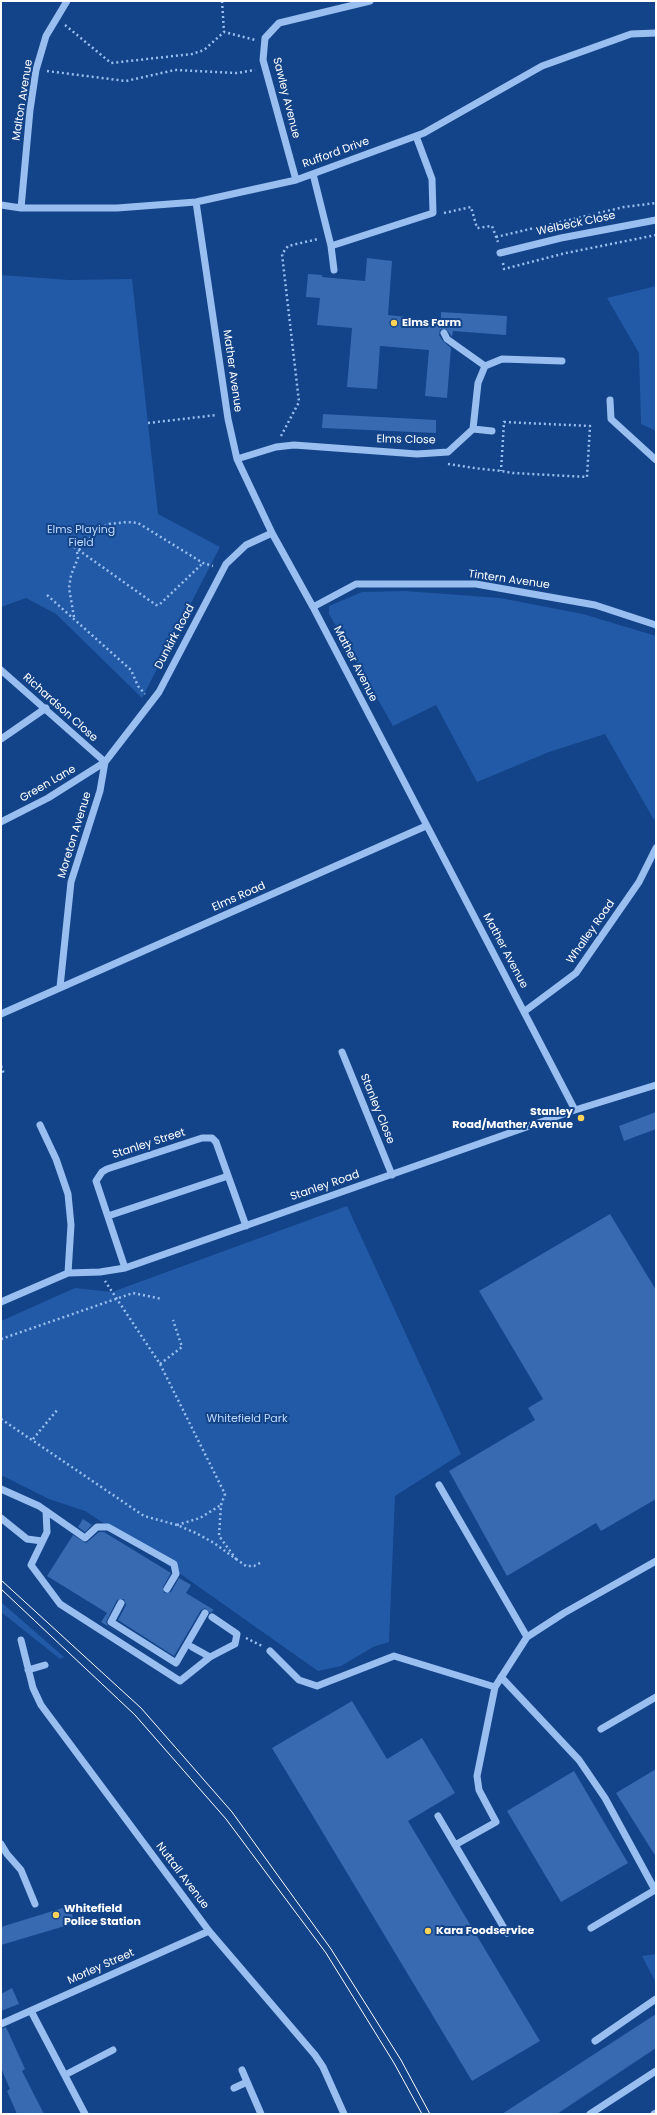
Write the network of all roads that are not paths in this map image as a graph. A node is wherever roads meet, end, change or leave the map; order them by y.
1 (67, 1) edge
2 (370, 1) edge
3 (656, 33) edge
4 (416, 136) junction
5 (313, 174) junction
6 (296, 180) junction
7 (196, 202) junction
8 (1, 206) edge
9 (21, 208) junction
10 (656, 220) edge
11 (331, 246) junction
12 (500, 253) road end
13 (334, 270) dead end
14 (444, 333) dead end
15 (562, 361) dead end
16 (485, 366) junction
17 (610, 400) dead end
18 (473, 430) junction
19 (492, 430) dead end
20 (237, 459) junction
21 (656, 460) edge
22 (272, 533) junction
23 (313, 607) junction
24 (656, 625) edge
25 (1, 670) edge
26 (46, 708) junction
27 (1, 739) edge
28 (105, 762) junction
29 (1, 822) edge
30 (426, 826) junction
31 (656, 848) edge
32 (60, 987) junction
33 (525, 1011) junction
34 (1, 1014) edge
35 (342, 1052) dead end
36 (656, 1085) edge
37 (574, 1110) junction
38 (40, 1124) dead end
39 (392, 1175) junction
40 (228, 1176) junction
41 (108, 1216) junction
42 (246, 1226) junction
43 (125, 1268) junction
44 (68, 1273) junction
45 (1, 1302) edge
46 (439, 1485) dead end
47 (1, 1489) edge
48 (46, 1511) junction
49 (1, 1518) edge
50 (42, 1541) junction
51 (656, 1561) edge
52 (167, 1589) dead end
53 (121, 1603) dead end
54 (205, 1613) dead end
55 (212, 1617) dead end
56 (528, 1637) junction
57 (21, 1640) dead end
58 (192, 1647) dead end
59 (270, 1651) road end
60 (210, 1657) junction
61 (45, 1665) dead end
62 (28, 1670) junction
63 (501, 1677) junction
64 (495, 1687) junction
65 (656, 1697) edge
66 (601, 1729) dead end
67 (438, 1816) dead end
68 (1, 1844) edge
69 (455, 1845) junction
70 (4, 1855) edge
71 (35, 1904) dead end
72 (591, 1928) dead end
73 (209, 1931) junction
74 (508, 1934) dead end
75 (656, 1999) edge
76 (31, 2011) junction
77 (1, 2024) edge
78 (595, 2041) dead end
79 (113, 2050) dead end
80 (242, 2070) dead end
81 (656, 2071) edge
82 (65, 2075) junction
83 (247, 2082) junction
84 (234, 2088) dead end
85 (85, 2114) edge
86 (261, 2114) edge
87 (344, 2114) edge
88 (590, 2114) edge

1 - 9 street, Malton Avenue
2 - 6 street, Sawley Avenue
3 - 4 street, Rufford Drive
4 - 5 street, Rufford Drive
4 - 11 street
5 - 6 street, Rufford Drive
5 - 11 street
6 - 7 street, Rufford Drive
7 - 9 street, Rufford Drive
7 - 20 street, Mather Avenue
8 - 9 street, Rufford Drive
10 - 12 street, Welbeck Close
11 - 13 street
14 - 16 street
15 - 16 street
16 - 18 street
17 - 21 street
18 - 19 street
18 - 20 street, Elms Close
20 - 22 street, Mather Avenue
22 - 23 street, Mather Avenue
22 - 28 street, Dunkirk Road
23 - 24 street, Tintern Avenue
23 - 30 street, Mather Avenue
25 - 26 street, Richardson Close
26 - 27 street
26 - 28 street, Richardson Close
28 - 29 street, Green Lane
28 - 32 street, Moreton Avenue
30 - 32 street, Elms Road
30 - 33 street, Mather Avenue
31 - 33 street, Whalley Road
32 - 34 street, Elms Road
33 - 37 street, Mather Avenue
35 - 39 street, Stanley Close
36 - 37 street, Stanley Road
37 - 39 street, Stanley Road
38 - 44 street
39 - 42 street, Stanley Road
40 - 41 street
40 - 41 street, Stanley Street
40 - 42 street, Stanley Street
41 - 43 street, Stanley Street
42 - 43 street, Stanley Road
43 - 44 street, Stanley Road
44 - 45 street, Stanley Road
46 - 56 street
47 - 48 street
48 - 50 street
48 - 52 street
49 - 50 street
50 - 60 street
51 - 56 street
53 - 54 street
55 - 60 street
56 - 63 street
57 - 62 street, Nuttall Avenue
58 - 60 street
59 - 64 street
61 - 62 street
62 - 73 street, Nuttall Avenue
63 - 64 street
63 - 72 street
64 - 69 street
65 - 66 street
67 - 69 street
68 - 70 street
69 - 74 street
70 - 71 street
73 - 76 street, Morley Street
73 - 87 street, Nuttall Avenue
75 - 78 street
76 - 77 street, Morley Street
76 - 82 street
79 - 82 street
80 - 83 street
81 - 88 street
82 - 85 street
83 - 84 street
83 - 86 street

